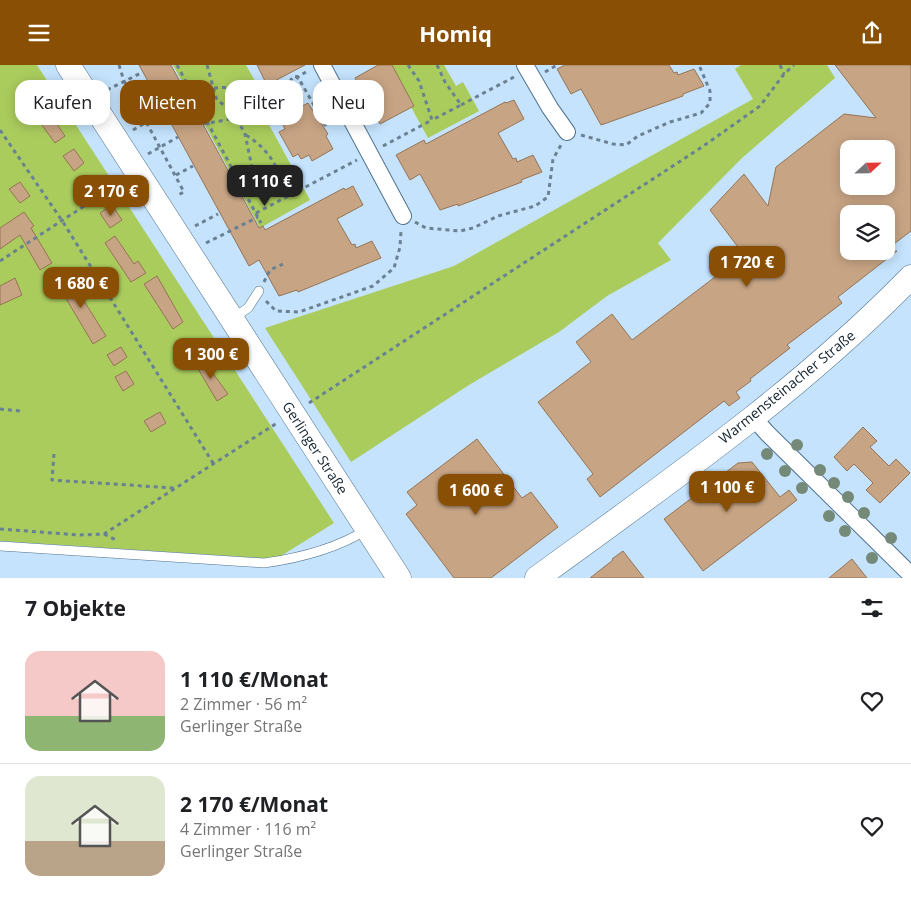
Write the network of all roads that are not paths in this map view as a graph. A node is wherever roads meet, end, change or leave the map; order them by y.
1 (68, 65) edge
2 (317, 67) edge
3 (526, 67) edge
4 (568, 132) road end
5 (403, 216) road end
6 (911, 277) edge
7 (259, 291) road end
8 (231, 319) junction
9 (753, 417) junction
10 (368, 529) junction
11 (0, 546) edge
12 (911, 575) edge
13 (399, 578) edge
14 (537, 578) edge

1 - 8 street, Gerlinger Straße
2 - 5 street
3 - 4 street
6 - 9 street, Warmensteinacher Straße
7 - 8 lane
8 - 10 street, Gerlinger Straße
9 - 12 street
9 - 14 street, Warmensteinacher Straße
10 - 11 lane
10 - 13 street, Gerlinger Straße

